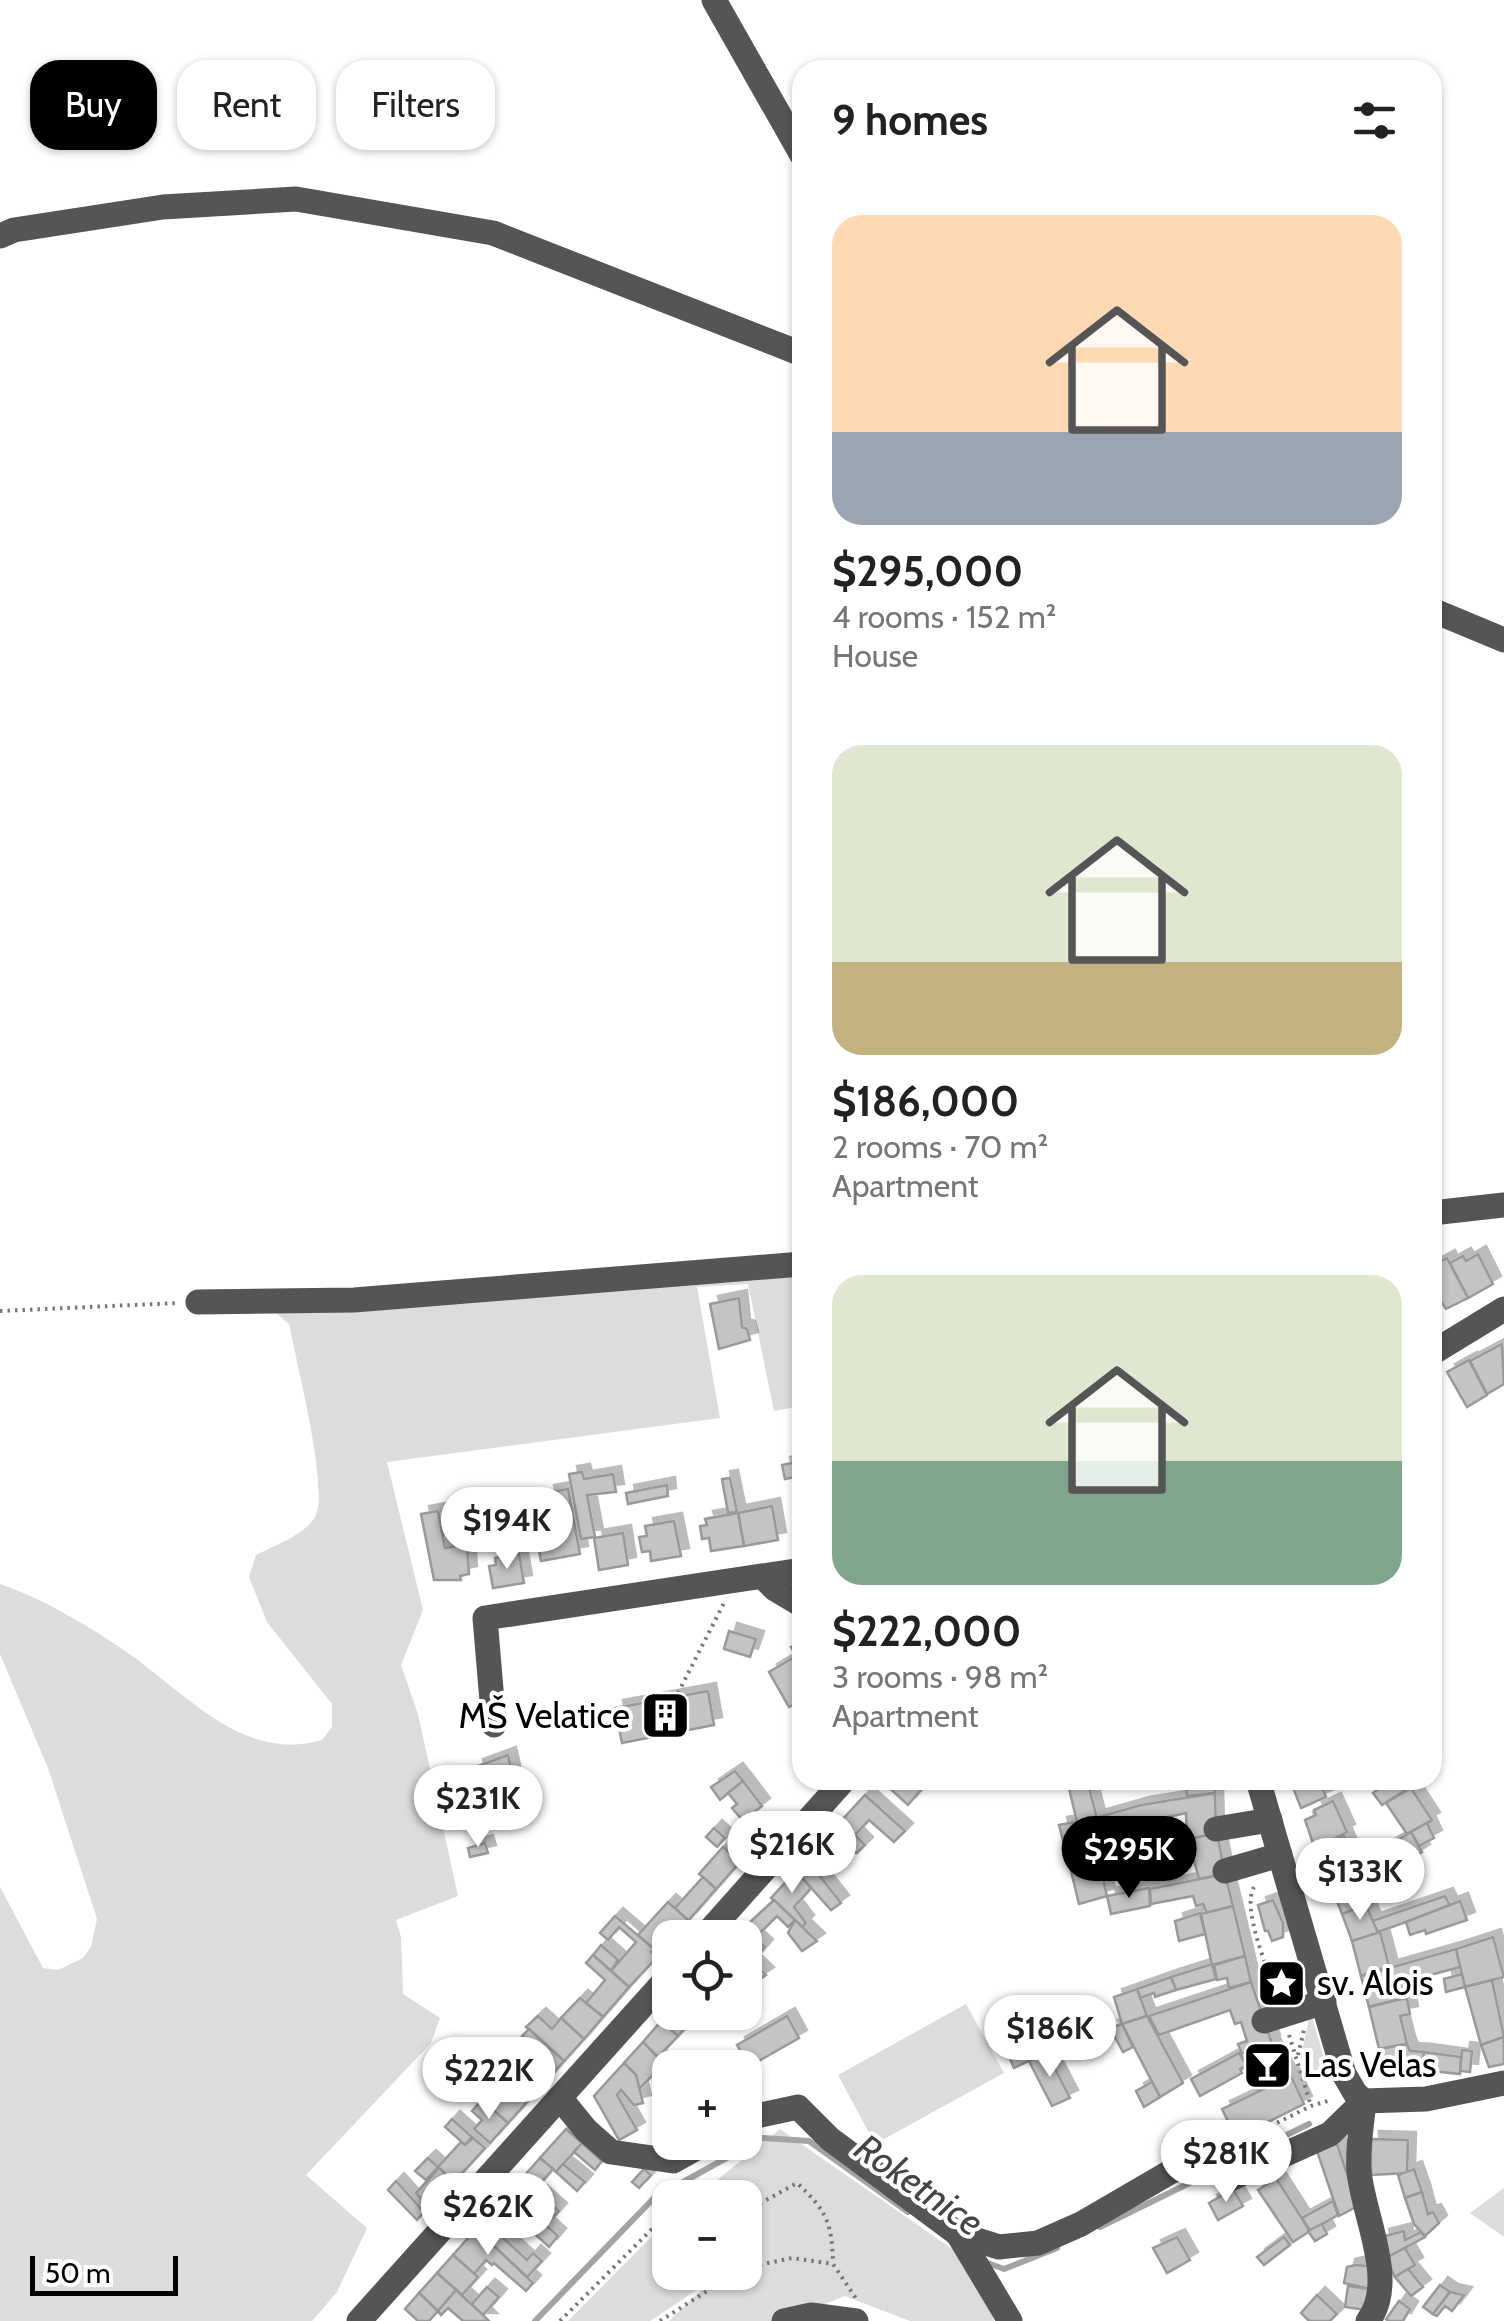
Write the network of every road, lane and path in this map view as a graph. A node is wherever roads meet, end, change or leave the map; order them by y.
1 (714, 0) edge
2 (792, 137) edge
3 (0, 236) edge
4 (792, 350) edge
5 (1442, 614) edge
6 (1504, 640) edge
7 (1504, 1205) edge
8 (1442, 1213) edge
9 (792, 1265) edge
10 (198, 1302) joint
11 (1504, 1309) edge
12 (0, 1312) edge
13 (1442, 1347) edge
14 (792, 1572) edge
15 (763, 1577) junction
16 (735, 1581) junction
17 (792, 1603) edge
18 (678, 1693) dead end
19 (494, 1726) dead end
20 (835, 1790) edge
21 (1261, 1790) edge
22 (1270, 1820) junction
23 (1216, 1829) dead end
24 (1282, 1860) junction
25 (1224, 1871) dead end
26 (720, 1920) edge
27 (652, 1995) edge
28 (1324, 2002) junction
29 (1273, 2018) junction
30 (1504, 2083) edge
31 (1359, 2097) junction
32 (560, 2098) junction
33 (1311, 2106) junction
34 (762, 2115) edge
35 (652, 2158) edge
36 (1214, 2162) joint
37 (1172, 2170) dead end
38 (762, 2202) edge
39 (652, 2229) edge
40 (969, 2250) junction
41 (762, 2264) edge
42 (833, 2264) junction
43 (709, 2290) edge
44 (859, 2314) edge
45 (359, 2321) edge
46 (560, 2321) edge
47 (660, 2321) edge
48 (784, 2321) edge
49 (1010, 2321) edge
50 (1368, 2321) edge

1 - 2 street
3 - 4 street
5 - 6 street
7 - 8 street
9 - 10 street
10 - 12 path
11 - 13 street
14 - 15 street
15 - 16 street
15 - 17 street
16 - 18 path
16 - 19 street
20 - 26 street
21 - 22 street
22 - 23 street
22 - 24 street
24 - 25 street
24 - 28 street
24 - 29 path
27 - 32 street
28 - 29 street
28 - 31 street
29 - 33 path
30 - 31 street
31 - 33 path
31 - 36 street
31 - 50 street
32 - 35 street
32 - 45 street
33 - 36 path
34 - 40 street
37 - 40 street
38 - 42 path
39 - 46 path
40 - 49 street
41 - 42 path
42 - 44 path
43 - 47 path
44 - 48 street

